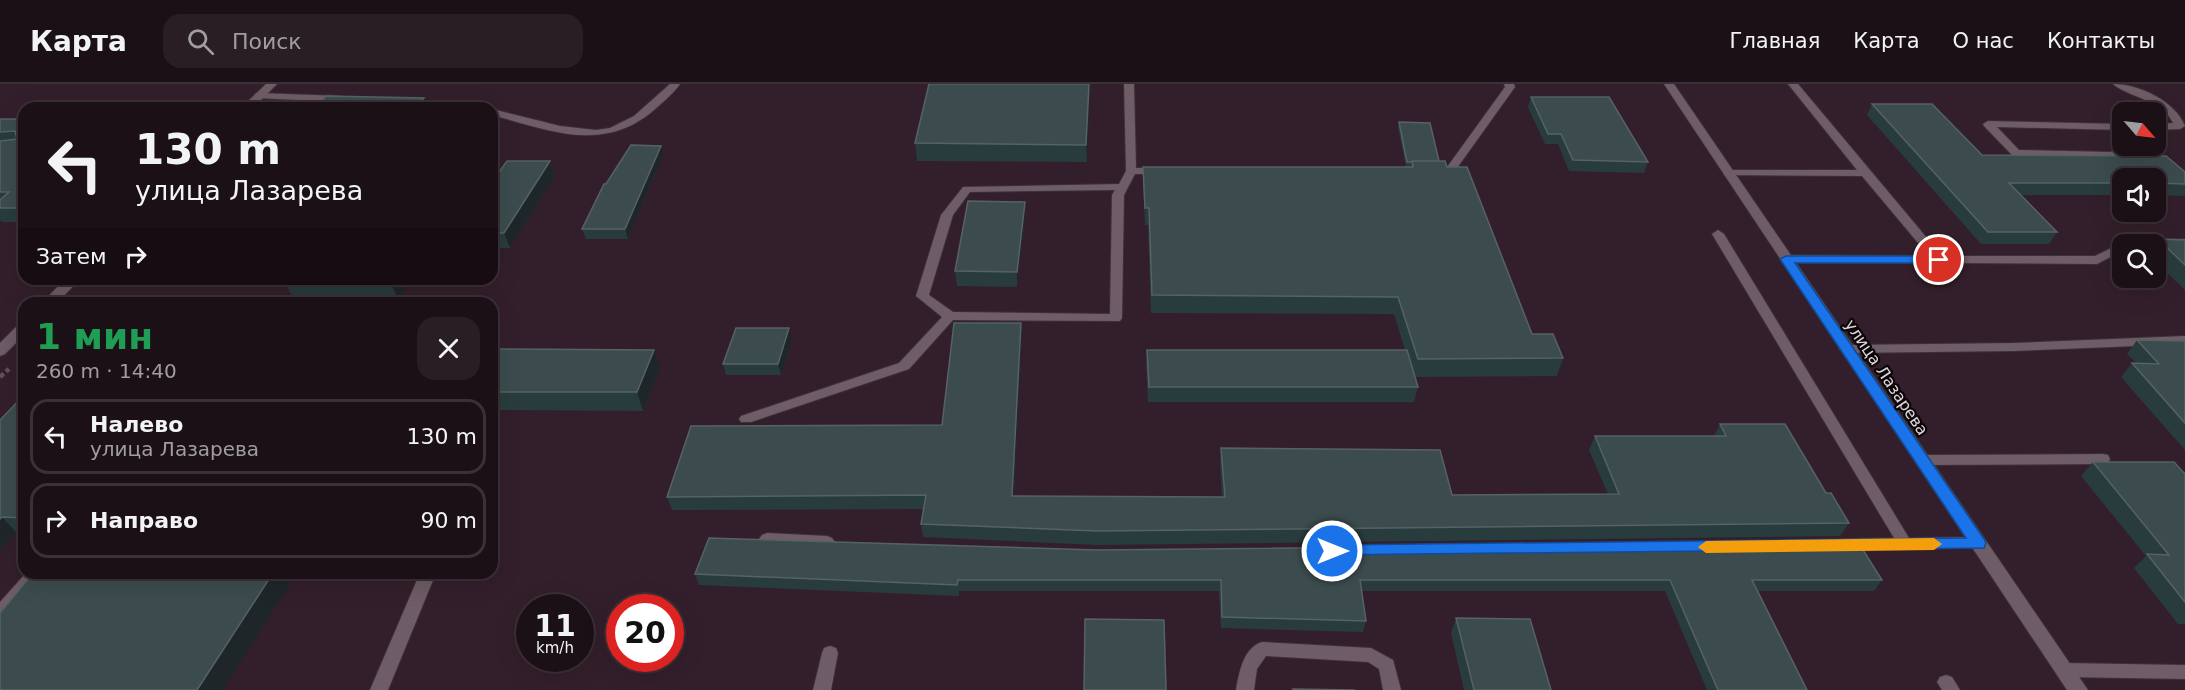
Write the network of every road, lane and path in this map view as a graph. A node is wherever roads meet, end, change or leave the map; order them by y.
1 (272, 84) edge
2 (675, 84) edge
3 (1129, 84) edge
4 (1509, 84) edge
5 (1669, 84) edge
6 (1793, 84) edge
7 (2118, 84) edge
8 (260, 96) junction
9 (351, 100) edge
10 (254, 102) edge
11 (2156, 102) edge
12 (2166, 107) edge
13 (498, 113) edge
14 (2112, 127) edge
15 (2166, 127) edge
16 (2112, 155) edge
17 (1131, 171) junction
18 (1178, 171) edge
19 (1425, 173) edge
20 (1728, 173) junction
21 (1865, 173) junction
22 (1122, 187) junction
23 (1718, 234) dead end
24 (2166, 243) edge
25 (2185, 243) edge
26 (2112, 252) edge
27 (1786, 259) junction
28 (1939, 260) junction
29 (67, 285) edge
30 (55, 297) edge
31 (950, 316) junction
32 (18, 333) edge
33 (2185, 340) edge
34 (1846, 349) junction
35 (0, 351) edge
36 (746, 419) dead end
37 (2103, 459) edge
38 (1922, 460) junction
39 (767, 539) edge
40 (838, 542) edge
41 (1978, 543) junction
42 (1905, 544) junction
43 (1823, 545) edge
44 (29, 579) edge
45 (425, 579) edge
46 (0, 613) edge
47 (830, 653) dead end
48 (2064, 670) junction
49 (2185, 672) edge
50 (379, 690) edge
51 (822, 690) edge
52 (1245, 690) edge
53 (1392, 690) edge
54 (2078, 690) edge

1 - 8 main road
2 - 13 lane
3 - 17 lane
4 - 19 lane
5 - 20 main road, улица Лазарева
6 - 21 lane
7 - 11 lane
8 - 9 lane
8 - 10 main road
12 - 15 lane
14 - 16 lane
17 - 18 lane
17 - 22 lane
20 - 21 lane
20 - 27 main road, улица Лазарева
21 - 28 lane
22 - 31 lane
22 - 31 lane
23 - 42 lane
24 - 25 lane
26 - 28 lane
27 - 28 lane
27 - 34 main road, улица Лазарева
29 - 30 main road
31 - 36 lane
32 - 35 main road
33 - 34 lane
34 - 38 main road, улица Лазарева
37 - 38 lane
38 - 41 main road, улица Лазарева
39 - 40 lane
41 - 42 lane
41 - 48 main road, улица Лазарева
42 - 43 lane
44 - 46 lane
45 - 50 lane
47 - 51 lane
48 - 49 lane
48 - 54 main road, улица Лазарева
52 - 53 lane

